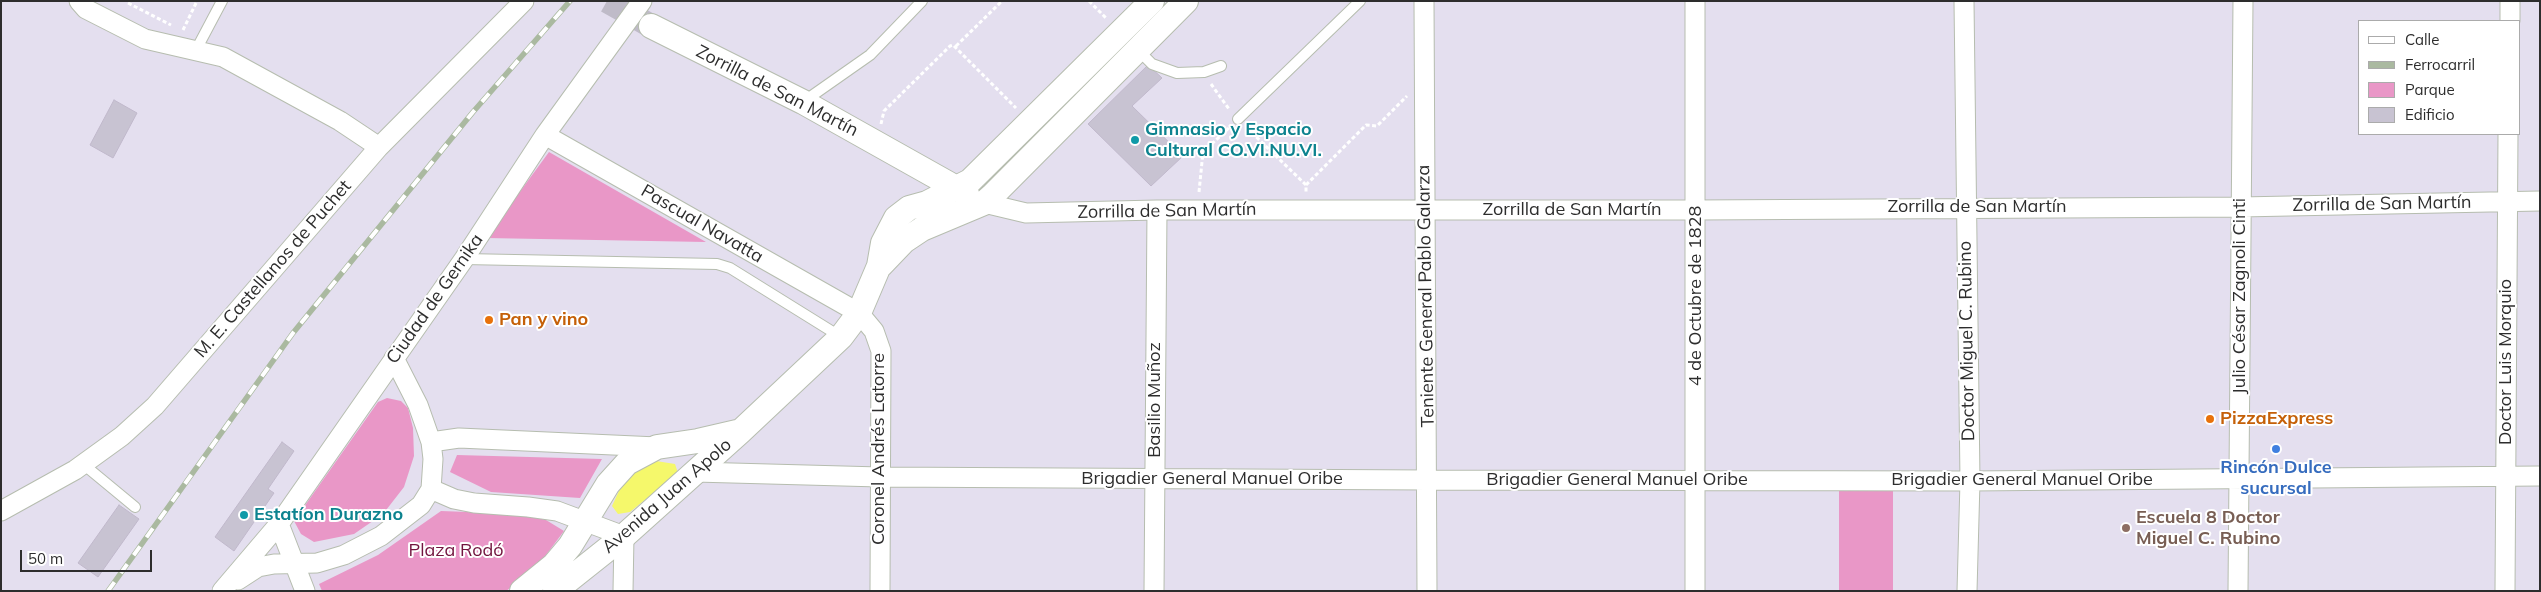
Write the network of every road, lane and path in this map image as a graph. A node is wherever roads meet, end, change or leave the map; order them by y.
1 (79, 1) edge
2 (197, 1) edge
3 (222, 1) edge
4 (524, 1) edge
5 (642, 1) edge
6 (922, 1) edge
7 (1002, 1) edge
8 (1152, 1) edge
9 (1186, 1) edge
10 (1360, 1) edge
11 (1424, 1) edge
12 (1437, 1) edge
13 (1695, 1) edge
14 (1964, 1) edge
15 (2243, 1) edge
16 (2510, 1) edge
17 (128, 3) dead end
18 (2510, 20) edge
19 (1424, 21) junction
20 (651, 26) tunnel mouth
21 (1129, 41) junction
22 (956, 46) junction
23 (196, 50) junction
24 (1221, 66) dead end
25 (1204, 72) junction
26 (1425, 77) junction
27 (803, 102) junction
28 (1238, 119) junction
29 (1030, 122) junction
30 (545, 135) junction
31 (2508, 135) edge
32 (872, 140) junction
33 (379, 147) junction
34 (904, 158) junction
35 (957, 190) junction
36 (2507, 201) junction
37 (2540, 201) edge
38 (984, 203) junction
39 (914, 207) junction
40 (1965, 207) junction
41 (2240, 207) junction
42 (1157, 210) junction
43 (1197, 210) junction
44 (1425, 210) junction
45 (1695, 210) junction
46 (464, 259) junction
47 (880, 266) junction
48 (859, 313) junction
49 (841, 337) junction
50 (394, 358) junction
51 (741, 431) junction
52 (431, 442) junction
53 (668, 446) junction
54 (83, 464) junction
55 (695, 472) junction
56 (2540, 476) edge
57 (880, 477) junction
58 (2506, 477) junction
59 (2238, 478) junction
60 (1155, 479) junction
61 (1697, 479) junction
62 (1428, 480) junction
63 (1970, 481) junction
64 (431, 489) junction
65 (135, 507) dead end
66 (1, 511) edge
67 (586, 522) junction
68 (279, 524) junction
69 (624, 536) junction
70 (294, 565) junction
71 (222, 590) edge
72 (305, 591) edge
73 (522, 591) edge
74 (555, 591) edge
75 (623, 591) edge
76 (880, 591) edge
77 (1154, 591) edge
78 (1427, 591) edge
79 (1695, 591) edge
80 (1968, 591) edge
81 (2238, 591) edge
82 (2506, 591) edge

1 - 23 street
2 - 17 path
3 - 23 lane
4 - 33 street, M. E. Castellanos de Puchet
5 - 30 street, Ciudad de Gernika
6 - 27 lane
7 - 22 path
8 - 21 street
9 - 21 street
10 - 28 lane
11 - 19 street, Teniente General Pablo Galarza
12 - 19 street
13 - 45 street, 4 de Octubre de 1828
14 - 40 street, Doctor Miguel C. Rubino
15 - 41 street, Julio César Zagnoli Cinti
16 - 18 street
19 - 26 street, Teniente General Pablo Galarza
20 - 27 street, Zorrilla de San Martín
21 - 25 lane
21 - 29 street
21 - 38 street
22 - 29 path
22 - 32 path
23 - 33 street
24 - 25 lane
25 - 28 path
26 - 28 path
26 - 44 street, Teniente General Pablo Galarza
27 - 32 street, Zorrilla de San Martín
28 - 43 path
29 - 35 street
30 - 46 street, Ciudad de Gernika
30 - 48 street, Pascual Navatta
31 - 36 street, Doctor Luis Morquio
32 - 34 street, Zorrilla de San Martín
33 - 54 street, M. E. Castellanos de Puchet
34 - 35 street, Zorrilla de San Martín
34 - 39 street
35 - 38 street, Zorrilla de San Martín
35 - 39 street
36 - 37 street, Zorrilla de San Martín
36 - 41 street, Zorrilla de San Martín
36 - 58 street, Doctor Luis Morquio
38 - 42 street, Zorrilla de San Martín
38 - 47 street
39 - 47 street
40 - 41 street, Zorrilla de San Martín
40 - 45 street, Zorrilla de San Martín
40 - 63 street, Doctor Miguel C. Rubino
41 - 59 street, Julio César Zagnoli Cinti
42 - 43 street, Zorrilla de San Martín
42 - 60 street, Basilio Muñoz
43 - 44 street, Zorrilla de San Martín
44 - 45 street, Zorrilla de San Martín
44 - 62 street, Teniente General Pablo Galarza
45 - 61 street, 4 de Octubre de 1828
46 - 49 lane
46 - 50 street, Ciudad de Gernika
47 - 48 street
48 - 49 street
48 - 57 street, Coronel Andrés Latorre
49 - 51 street
50 - 52 street
50 - 68 street, Ciudad de Gernika
51 - 53 street, Avenida Juan Apolo
51 - 55 street, Avenida Juan Apolo
52 - 53 street
52 - 64 street
53 - 55 street
53 - 67 street, Avenida Juan Apolo
54 - 65 lane
54 - 66 street, M. E. Castellanos de Puchet
55 - 57 street, Brigadier General Manuel Oribe
55 - 69 street, Avenida Juan Apolo
56 - 58 street, Brigadier General Manuel Oribe
57 - 60 street, Brigadier General Manuel Oribe
57 - 76 street, Coronel Andrés Latorre
58 - 59 street, Brigadier General Manuel Oribe
58 - 82 street, Doctor Luis Morquio
59 - 63 street, Brigadier General Manuel Oribe
59 - 81 street, Julio César Zagnoli Cinti
60 - 62 street, Brigadier General Manuel Oribe
60 - 77 street, Basilio Muñoz
61 - 62 street, Brigadier General Manuel Oribe
61 - 63 street, Brigadier General Manuel Oribe
61 - 79 street, 4 de Octubre de 1828
62 - 78 street, Teniente General Pablo Galarza
63 - 80 street, Doctor Miguel C. Rubino
64 - 67 street
64 - 70 street
67 - 69 street
67 - 73 street, Avenida Juan Apolo
68 - 70 street
68 - 71 street, Ciudad de Gernika
69 - 74 street, Avenida Juan Apolo
69 - 75 street
70 - 71 street
70 - 72 street

